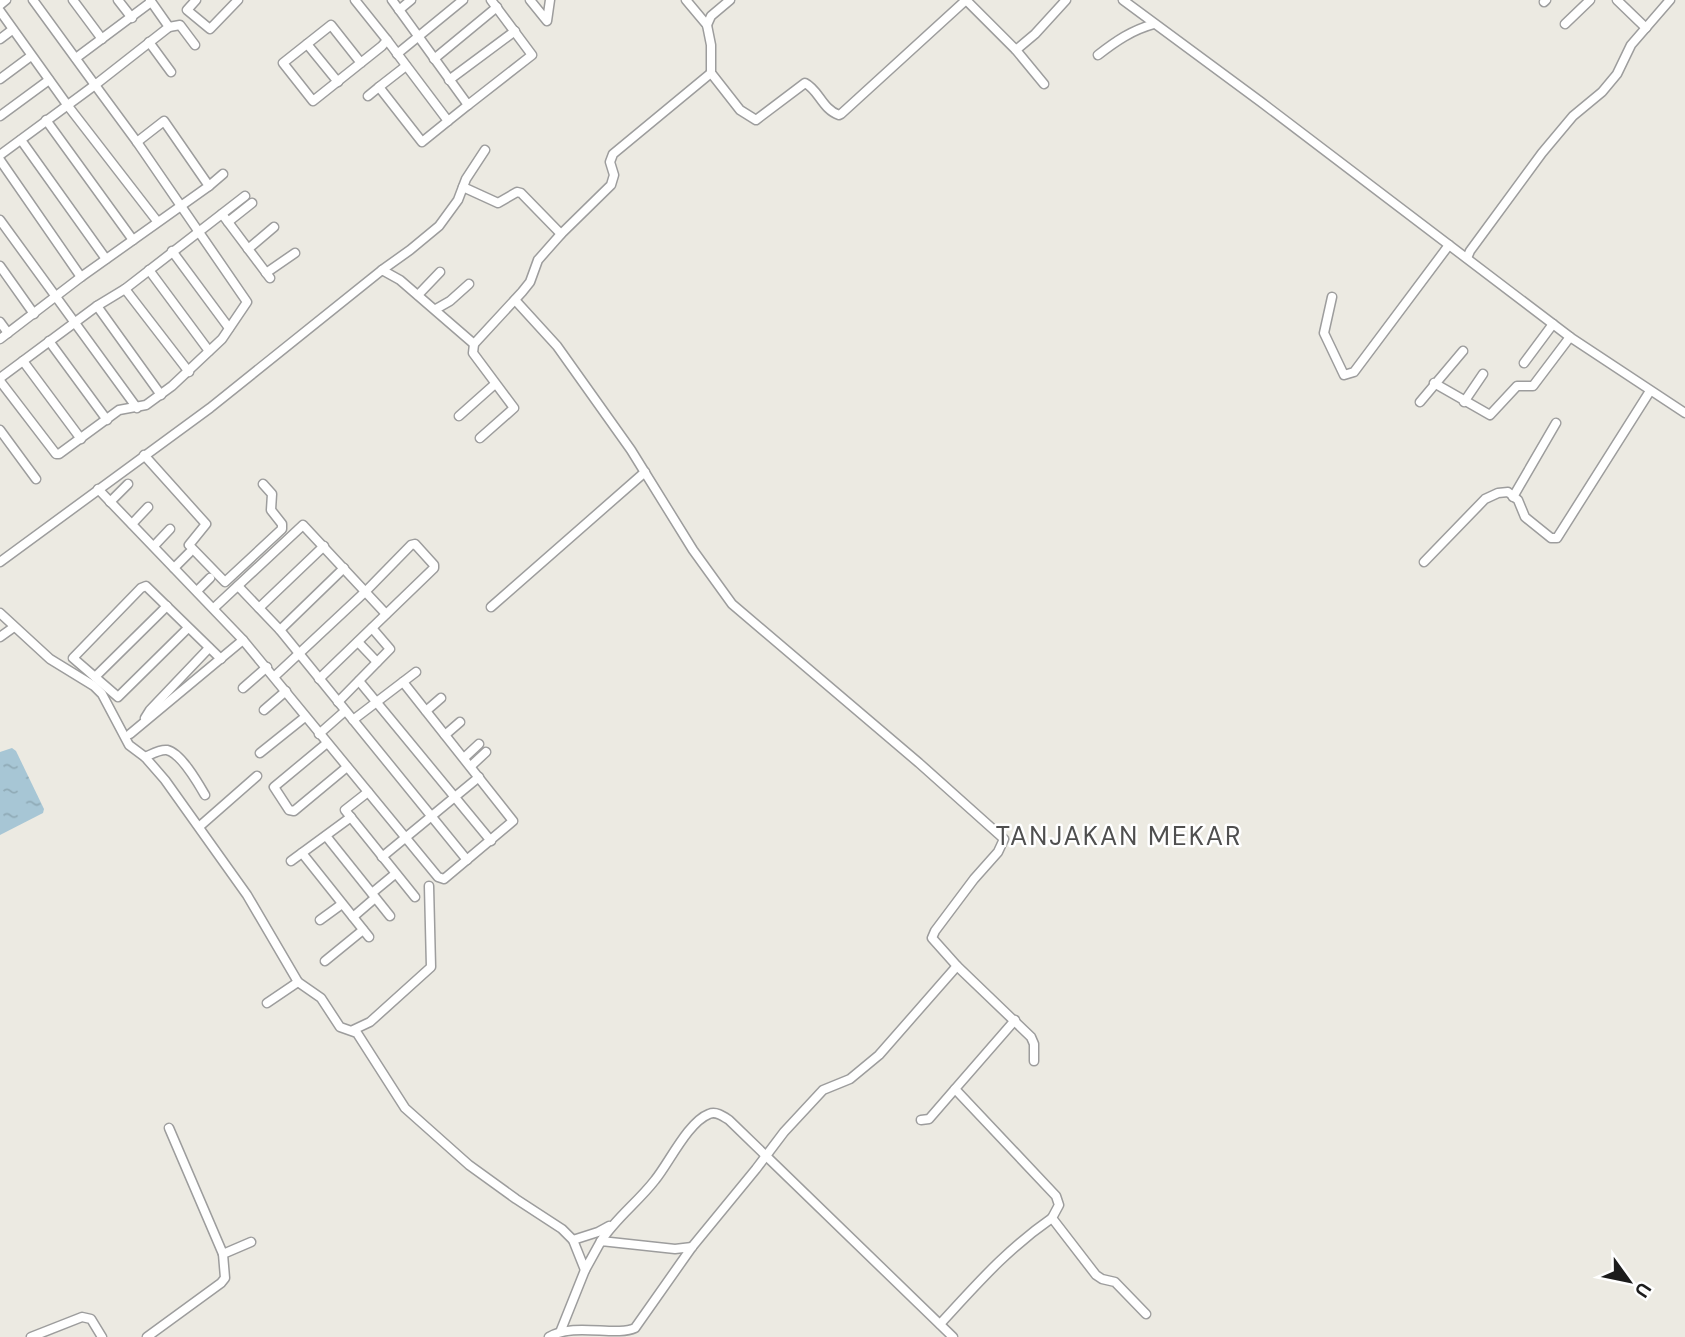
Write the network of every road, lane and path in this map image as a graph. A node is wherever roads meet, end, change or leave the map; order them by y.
1 (6, 0) edge
2 (33, 0) edge
3 (73, 0) edge
4 (118, 0) edge
5 (196, 0) edge
6 (238, 0) edge
7 (355, 0) edge
8 (392, 0) edge
9 (411, 0) edge
10 (464, 0) edge
11 (530, 0) edge
12 (550, 0) edge
13 (686, 0) edge
14 (730, 0) edge
15 (966, 0) edge
16 (1066, 0) edge
17 (1123, 0) edge
18 (1590, 0) edge
19 (1617, 0) edge
20 (1670, 0) edge
21 (151, 1) edge
22 (494, 4) edge
23 (0, 5) edge
24 (399, 10) junction
25 (0, 11) edge
26 (132, 18) junction
27 (1154, 24) junction
28 (1565, 24) dead end
29 (707, 25) junction
30 (169, 27) junction
31 (1646, 28) junction
32 (12, 30) junction
33 (515, 31) junction
34 (418, 37) junction
35 (0, 39) edge
36 (102, 39) junction
37 (387, 40) junction
38 (149, 42) junction
39 (307, 44) junction
40 (195, 45) dead end
41 (1016, 50) junction
42 (397, 54) junction
43 (1098, 55) dead end
44 (31, 56) junction
45 (76, 58) junction
46 (434, 59) junction
47 (361, 63) junction
48 (407, 66) junction
49 (171, 72) dead end
50 (710, 73) junction
51 (0, 79) edge
52 (49, 80) junction
53 (450, 80) junction
54 (338, 82) junction
55 (1044, 84) dead end
56 (95, 85) junction
57 (379, 87) junction
58 (368, 96) dead end
59 (468, 105) junction
60 (68, 106) junction
61 (0, 116) edge
62 (46, 120) junction
63 (448, 121) junction
64 (21, 140) junction
65 (137, 142) junction
66 (485, 150) dead end
67 (0, 157) edge
68 (223, 174) dead end
69 (209, 186) junction
70 (463, 187) junction
71 (245, 196) dead end
72 (252, 203) dead end
73 (181, 207) junction
74 (222, 214) junction
75 (0, 220) edge
76 (157, 221) junction
77 (228, 222) junction
78 (274, 228) dead end
79 (197, 232) junction
80 (561, 234) junction
81 (133, 240) junction
82 (1449, 245) junction
83 (248, 249) junction
84 (172, 251) junction
85 (295, 253) dead end
86 (1467, 258) junction
87 (106, 259) junction
88 (0, 266) edge
89 (149, 270) junction
90 (382, 270) junction
91 (440, 272) dead end
92 (81, 276) junction
93 (469, 284) dead end
94 (125, 289) junction
95 (418, 295) junction
96 (57, 297) junction
97 (1332, 297) dead end
98 (516, 300) junction
99 (97, 306) junction
100 (436, 309) junction
101 (34, 314) junction
102 (0, 322) edge
103 (75, 322) junction
104 (1553, 324) junction
105 (229, 328) junction
106 (8, 333) junction
107 (1570, 337) junction
108 (0, 340) edge
109 (49, 341) junction
110 (474, 344) junction
111 (209, 351) junction
112 (1463, 351) dead end
113 (23, 361) junction
114 (1524, 363) dead end
115 (189, 372) junction
116 (1483, 374) dead end
117 (0, 379) edge
118 (1434, 383) junction
119 (495, 384) junction
120 (1650, 391) junction
121 (161, 395) junction
122 (1420, 402) dead end
123 (1464, 402) junction
124 (137, 408) junction
125 (1684, 411) edge
126 (459, 416) dead end
127 (107, 420) junction
128 (1556, 423) dead end
129 (0, 429) edge
130 (480, 438) dead end
131 (81, 439) junction
132 (144, 455) junction
133 (645, 472) junction
134 (36, 479) dead end
135 (128, 484) dead end
136 (263, 484) dead end
137 (97, 489) junction
138 (1513, 496) junction
139 (110, 502) junction
140 (148, 507) dead end
141 (132, 524) junction
142 (170, 529) dead end
143 (153, 546) junction
144 (324, 546) junction
145 (189, 553) dead end
146 (0, 562) edge
147 (1424, 562) dead end
148 (174, 568) junction
149 (344, 568) junction
150 (210, 578) dead end
151 (237, 586) junction
152 (197, 591) junction
153 (366, 591) junction
154 (167, 606) junction
155 (491, 607) dead end
156 (214, 608) junction
157 (259, 608) junction
158 (0, 613) edge
159 (386, 614) junction
160 (14, 627) junction
161 (188, 628) junction
162 (372, 628) junction
163 (280, 630) junction
164 (0, 637) edge
165 (243, 640) junction
166 (358, 642) junction
167 (209, 648) junction
168 (300, 654) junction
169 (221, 659) junction
170 (377, 662) junction
171 (267, 667) junction
172 (416, 672) dead end
173 (275, 676) junction
174 (95, 677) junction
175 (319, 680) junction
176 (359, 681) junction
177 (403, 682) junction
178 (243, 688) dead end
179 (286, 691) junction
180 (441, 698) dead end
181 (378, 701) junction
182 (338, 702) junction
183 (264, 710) dead end
184 (345, 711) junction
185 (426, 711) junction
186 (305, 717) junction
187 (352, 720) junction
188 (460, 722) dead end
189 (143, 723) junction
190 (130, 734) dead end
191 (320, 734) junction
192 (445, 735) junction
193 (327, 743) junction
194 (479, 744) dead end
195 (486, 752) dead end
196 (260, 753) dead end
197 (145, 757) junction
198 (464, 758) junction
199 (471, 766) junction
200 (347, 767) junction
201 (257, 776) dead end
202 (479, 777) junction
203 (368, 792) junction
204 (205, 794) dead end
205 (456, 796) junction
206 (351, 817) junction
207 (431, 817) junction
208 (200, 826) junction
209 (326, 836) junction
210 (406, 838) junction
211 (492, 841) junction
212 (302, 853) junction
213 (382, 857) junction
214 (467, 860) junction
215 (291, 861) dead end
216 (395, 874) junction
217 (429, 886) dead end
218 (374, 896) junction
219 (415, 897) dead end
220 (342, 904) junction
221 (390, 916) dead end
222 (353, 917) junction
223 (320, 920) dead end
224 (325, 961) dead end
225 (957, 966) junction
226 (298, 982) junction
227 (267, 1003) dead end
228 (1015, 1020) junction
229 (353, 1030) junction
230 (1034, 1061) dead end
231 (956, 1089) junction
232 (922, 1120) dead end
233 (169, 1128) dead end
234 (766, 1156) junction
235 (1052, 1218) junction
236 (612, 1225) junction
237 (573, 1240) junction
238 (601, 1241) junction
239 (251, 1242) dead end
240 (692, 1247) junction
241 (223, 1254) junction
242 (585, 1270) junction
243 (1146, 1314) dead end
244 (940, 1324) junction
245 (561, 1330) junction
246 (31, 1337) edge
247 (102, 1337) edge
248 (148, 1337) edge
249 (549, 1337) edge
250 (953, 1337) edge

1 - 23 street
2 - 45 street
3 - 36 street
4 - 26 street
5 - 6 street
7 - 37 street
8 - 24 street
9 - 24 street
10 - 34 street
11 - 12 street
13 - 29 street
14 - 29 street
15 - 41 street
15 - 50 street
16 - 41 street
17 - 27 street
18 - 28 street
19 - 31 street
20 - 31 street
21 - 26 street
21 - 30 street
22 - 33 street
22 - 46 street
24 - 34 street
25 - 32 street
26 - 36 street
27 - 43 street
27 - 82 street
29 - 50 street
30 - 38 street
30 - 40 street
31 - 86 street
32 - 35 street
32 - 44 street
33 - 53 street
33 - 59 street
34 - 42 street
34 - 46 street
36 - 45 street
37 - 42 street
37 - 47 street
38 - 49 street
38 - 56 street
39 - 47 street
39 - 54 street
39 - 54 street
41 - 55 street
42 - 48 street
44 - 51 street
44 - 52 street
45 - 56 street
46 - 53 street
47 - 54 street
48 - 57 street
48 - 63 street
50 - 80 street
52 - 60 street
52 - 61 street
53 - 59 street
56 - 60 street
56 - 65 street
57 - 58 street
57 - 63 street
59 - 63 street
60 - 62 street
60 - 76 street
62 - 64 street
62 - 81 street
64 - 67 street
64 - 87 street
65 - 69 street
65 - 73 street
66 - 70 street
67 - 92 street
68 - 69 street
69 - 73 street
70 - 80 street
70 - 90 street
71 - 74 street
72 - 77 street
73 - 76 street
73 - 79 street
74 - 77 street
74 - 79 street
75 - 96 street
76 - 81 street
77 - 83 street
78 - 83 street
79 - 84 street
79 - 105 street
80 - 98 street
81 - 87 street
82 - 86 street
82 - 97 street
83 - 85 street
84 - 89 street
84 - 105 street
86 - 104 street
87 - 92 street
88 - 101 street
89 - 94 street
89 - 111 street
90 - 95 street
90 - 132 street
91 - 95 street
92 - 96 street
93 - 100 street
94 - 99 street
94 - 115 street
95 - 100 street
96 - 101 street
96 - 103 street
98 - 110 street
98 - 133 street
99 - 103 street
99 - 121 street
100 - 110 street
101 - 106 street
102 - 106 street
103 - 109 street
103 - 124 street
104 - 107 street
104 - 114 street
105 - 111 street
106 - 108 street
107 - 120 street
107 - 123 street
109 - 113 street
109 - 127 street
110 - 119 street
111 - 115 street
112 - 118 street
113 - 117 street
113 - 131 street
115 - 121 street
116 - 123 street
117 - 131 street
118 - 122 street
118 - 123 street
119 - 126 street
119 - 130 street
120 - 125 street
120 - 138 street
121 - 124 street
124 - 127 street
127 - 131 street
128 - 138 street
129 - 134 street
132 - 136 street
132 - 137 street
133 - 155 street
133 - 225 street
135 - 139 street
137 - 139 street
137 - 146 street
138 - 147 street
139 - 141 street
140 - 141 street
141 - 143 street
142 - 143 street
143 - 148 street
144 - 149 street
144 - 151 street
144 - 157 street
145 - 148 street
148 - 152 street
149 - 153 street
149 - 163 street
150 - 152 street
151 - 156 street
151 - 157 street
152 - 156 street
153 - 159 street
153 - 159 street
153 - 168 street
154 - 161 street
154 - 174 street
154 - 174 street
156 - 165 street
157 - 163 street
158 - 160 street
159 - 162 street
160 - 164 street
160 - 197 street
161 - 167 street
161 - 174 street
162 - 166 street
162 - 170 street
163 - 168 street
165 - 169 street
165 - 171 street
166 - 170 street
166 - 175 street
167 - 169 street
167 - 189 street
168 - 173 street
168 - 175 street
169 - 189 street
170 - 176 street
171 - 173 street
171 - 178 street
172 - 177 street
173 - 179 street
175 - 182 street
176 - 181 street
176 - 182 street
177 - 181 street
177 - 185 street
179 - 183 street
179 - 186 street
180 - 185 street
181 - 187 street
181 - 205 street
182 - 184 street
184 - 187 street
184 - 191 street
185 - 192 street
186 - 191 street
186 - 196 street
187 - 207 street
188 - 192 street
189 - 190 street
191 - 193 street
192 - 198 street
193 - 200 street
193 - 200 street
194 - 198 street
195 - 199 street
197 - 204 street
197 - 208 street
198 - 199 street
199 - 202 street
200 - 203 street
201 - 208 street
202 - 205 street
202 - 211 street
203 - 206 street
203 - 210 street
205 - 207 street
205 - 211 street
206 - 209 street
206 - 213 street
207 - 210 street
207 - 214 street
208 - 226 street
209 - 212 street
209 - 218 street
210 - 213 street
210 - 214 street
211 - 214 street
212 - 215 street
212 - 220 street
213 - 216 street
216 - 218 street
216 - 219 street
217 - 229 street
218 - 221 street
218 - 222 street
220 - 222 street
220 - 223 street
222 - 224 street
225 - 228 street
225 - 234 street
226 - 227 street
226 - 229 street
228 - 230 street
228 - 231 street
229 - 237 street
231 - 232 street
231 - 235 street
233 - 241 street
234 - 236 street
234 - 240 street
234 - 244 street
235 - 243 street
235 - 244 street
236 - 237 street
236 - 238 street
237 - 242 street
238 - 240 street
238 - 242 street
239 - 241 street
240 - 245 street
241 - 248 street
242 - 245 street
244 - 250 street
245 - 249 street
246 - 247 street

